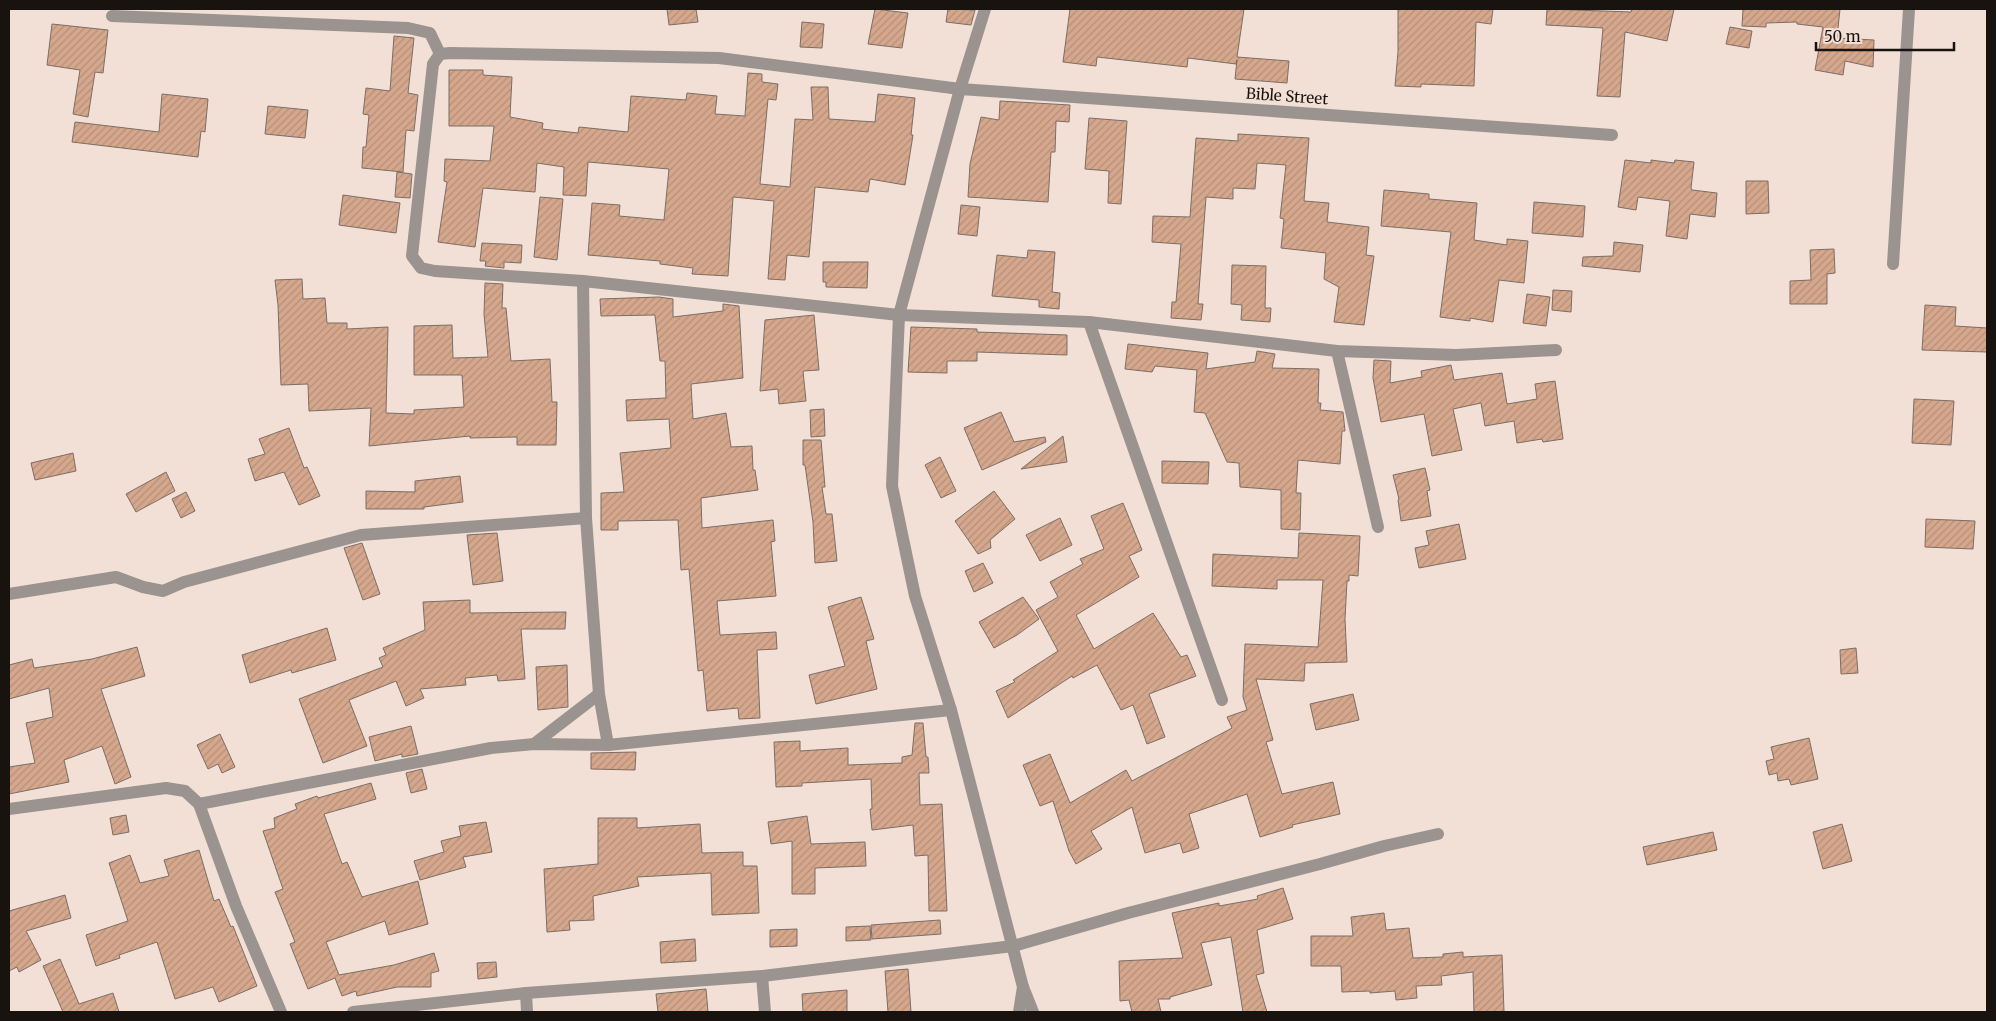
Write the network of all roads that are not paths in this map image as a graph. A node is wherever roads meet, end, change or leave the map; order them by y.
1 (985, 9) edge
2 (1909, 9) edge
3 (112, 16) dead end
4 (440, 54) junction
5 (960, 89) junction
6 (1612, 135) dead end
7 (1893, 264) dead end
8 (584, 281) junction
9 (899, 315) junction
10 (1089, 322) junction
11 (1556, 350) dead end
12 (1337, 351) junction
13 (586, 518) junction
14 (1378, 527) dead end
15 (9, 594) edge
16 (599, 694) junction
17 (1222, 700) dead end
18 (951, 710) junction
19 (534, 744) junction
20 (608, 745) junction
21 (199, 804) junction
22 (9, 809) edge
23 (1438, 834) dead end
24 (1013, 946) junction
25 (762, 976) junction
26 (1023, 987) junction
27 (526, 993) junction
28 (281, 1012) edge
29 (353, 1012) edge
30 (527, 1012) edge
31 (765, 1012) edge
32 (1019, 1012) edge
33 (1033, 1012) edge

1 - 5 street
2 - 7 street
3 - 4 street
4 - 5 street, Bible Street
4 - 8 street
5 - 6 street, Bible Street
5 - 9 street
8 - 9 street
8 - 13 street
9 - 10 street
9 - 18 street
10 - 12 street
10 - 17 street
11 - 12 street
12 - 14 street
13 - 15 street
13 - 16 street
16 - 19 street
16 - 20 street
18 - 20 street
18 - 24 street
19 - 20 street
19 - 21 street
21 - 22 street
21 - 28 street
23 - 24 street
24 - 25 street
24 - 26 street
25 - 27 street
25 - 31 street
26 - 32 street
26 - 33 street
27 - 29 street
27 - 30 street

